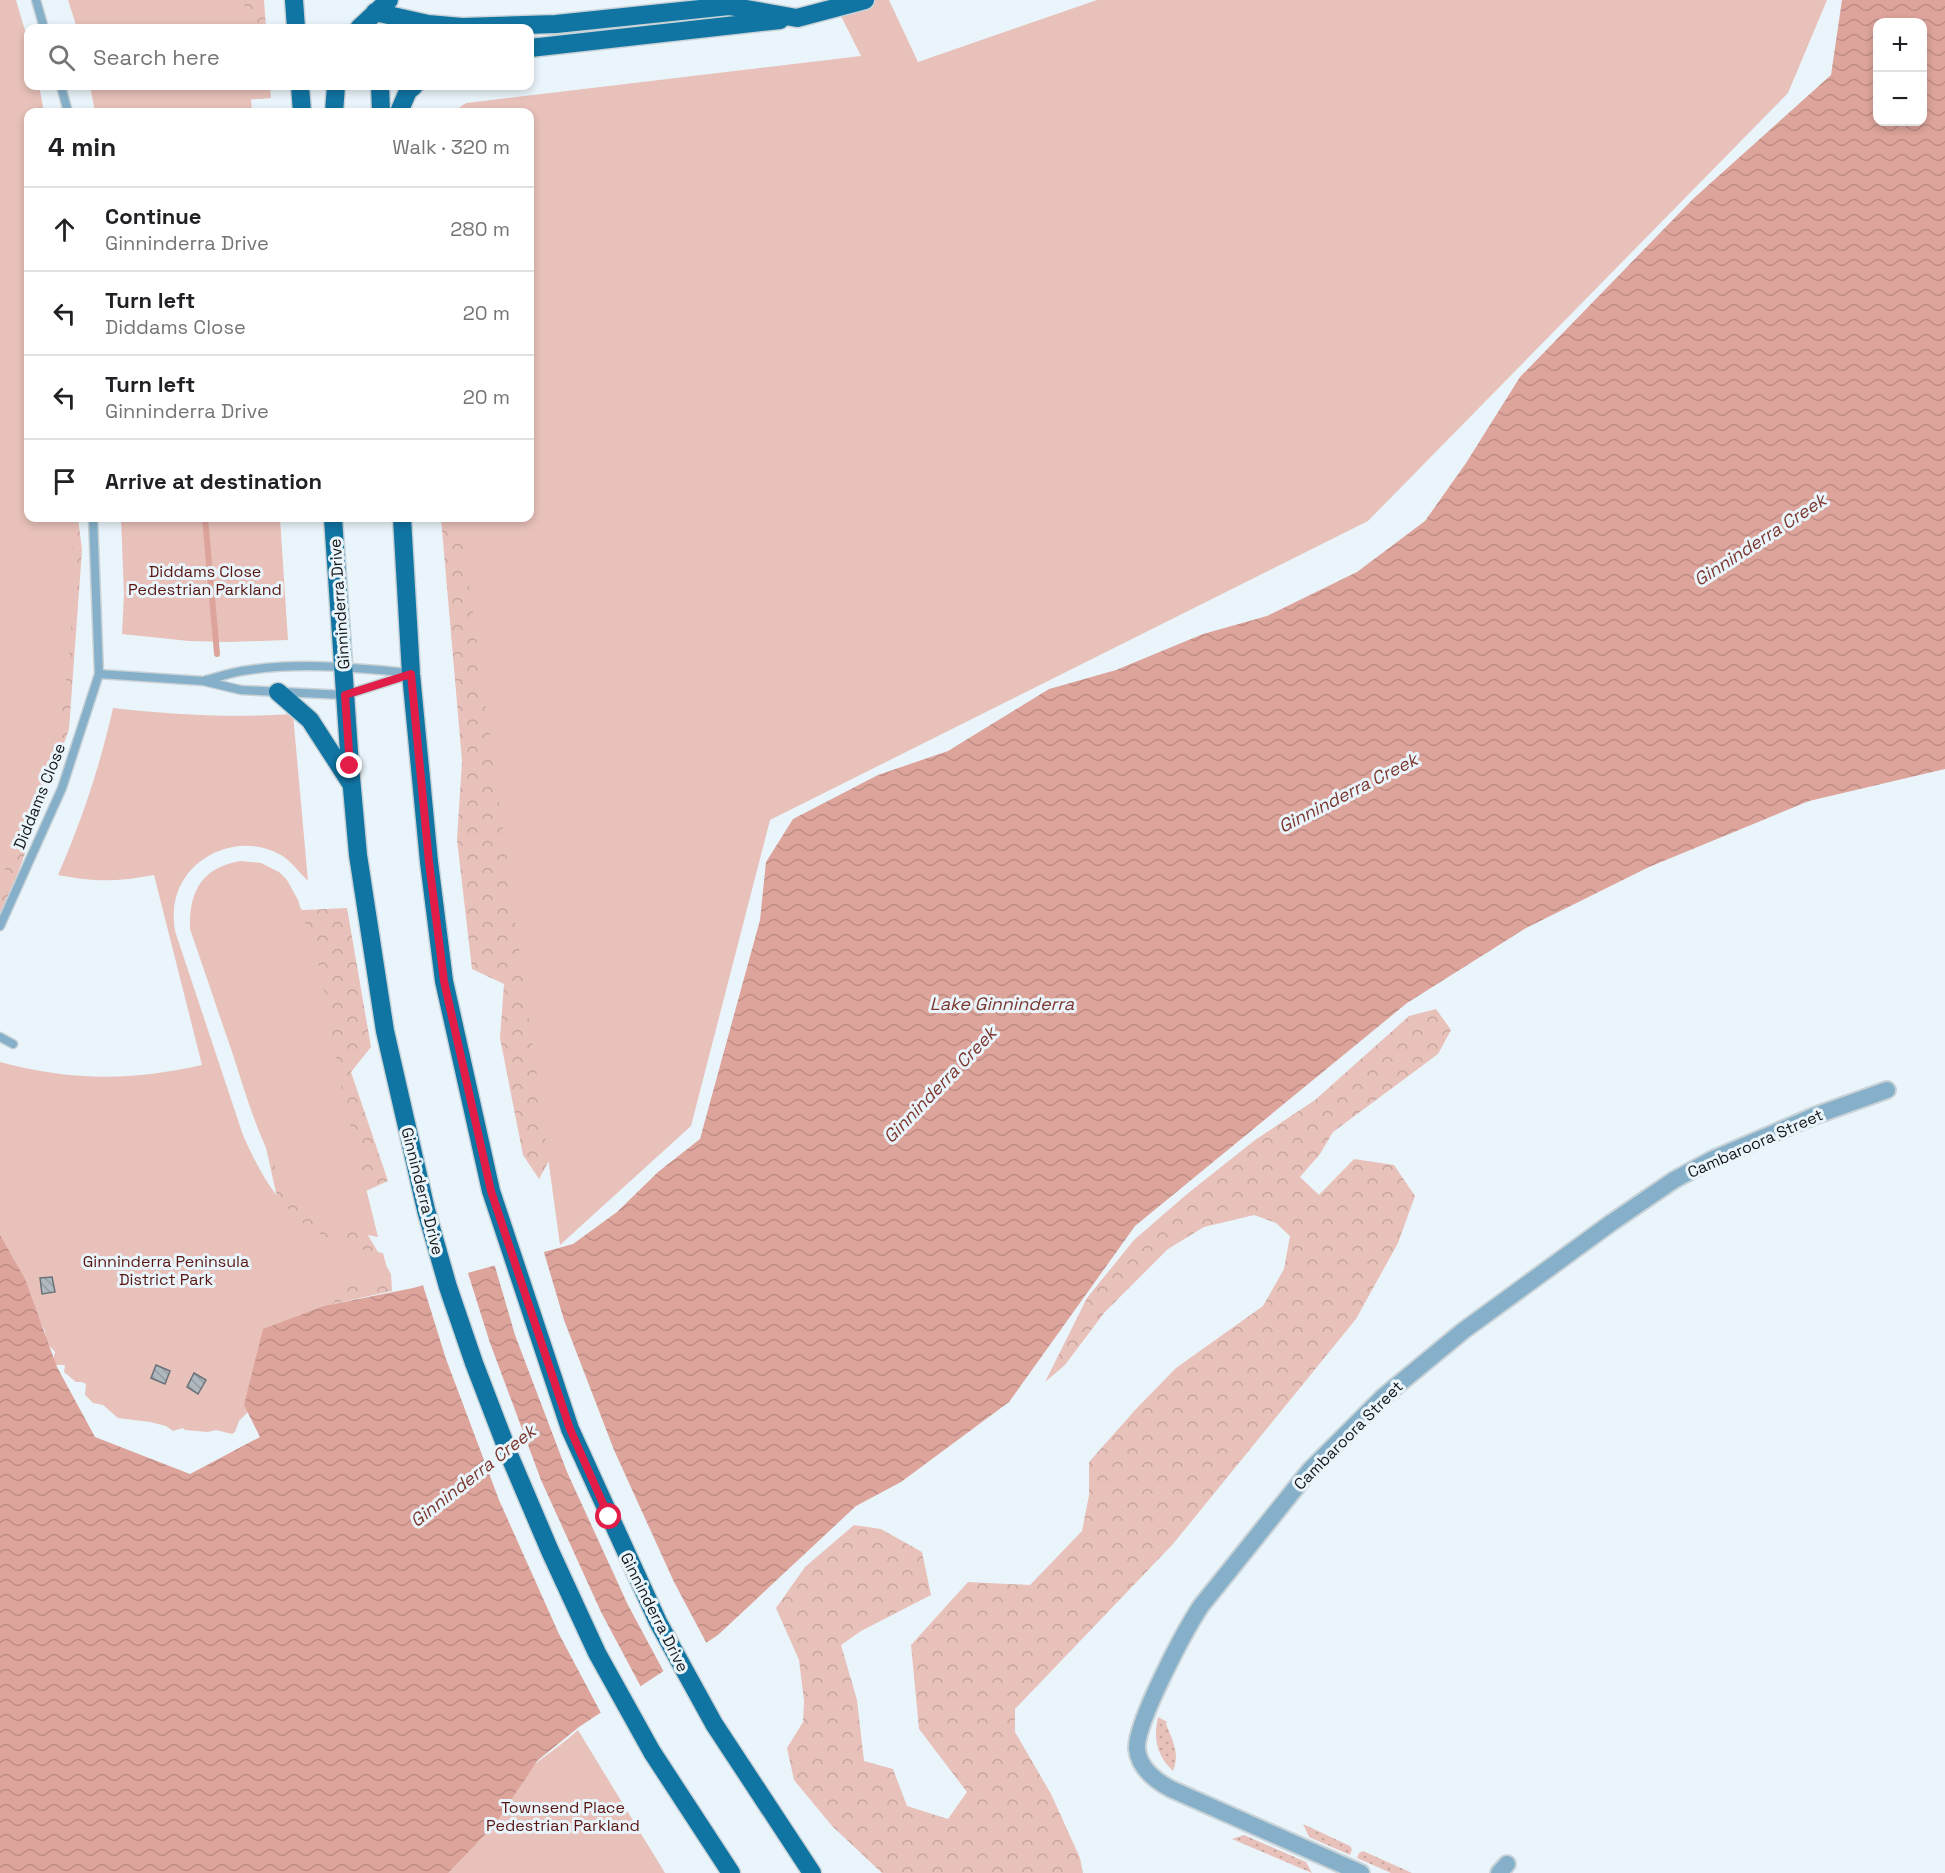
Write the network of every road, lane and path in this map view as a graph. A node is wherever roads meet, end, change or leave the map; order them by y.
1 (36, 0) edge
2 (294, 0) edge
3 (389, 0) edge
4 (865, 0) edge
5 (373, 10) edge
6 (797, 18) junction
7 (43, 24) edge
8 (296, 24) edge
9 (362, 24) edge
10 (428, 24) edge
11 (534, 25) edge
12 (534, 48) edge
13 (62, 90) edge
14 (300, 90) edge
15 (336, 90) edge
16 (380, 90) edge
17 (409, 90) edge
18 (67, 108) edge
19 (302, 108) edge
20 (334, 108) edge
21 (381, 108) edge
22 (401, 108) edge
23 (93, 522) edge
24 (333, 522) edge
25 (402, 522) edge
26 (343, 666) junction
27 (99, 674) junction
28 (411, 674) junction
29 (203, 681) junction
30 (278, 692) junction
31 (345, 695) junction
32 (351, 783) junction
33 (0, 926) edge
34 (0, 1037) edge
35 (13, 1044) dead end
36 (1887, 1090) dead end
37 (731, 1873) edge
38 (812, 1873) edge
39 (1361, 1873) edge

1 - 7 lane
2 - 8 main road
3 - 5 main road
4 - 6 main road
5 - 9 main road
5 - 10 main road
6 - 11 main road
6 - 12 main road
13 - 18 lane
14 - 19 main road
15 - 20 main road
16 - 21 main road
17 - 22 main road
23 - 27 lane, Diddams Close
24 - 26 main road, Ginninderra Drive
25 - 28 main road, Ginninderra Drive
26 - 28 lane
26 - 29 lane
26 - 31 main road, Ginninderra Drive
27 - 29 lane
27 - 33 lane, Diddams Close
28 - 31 lane
28 - 38 main road, Ginninderra Drive
29 - 30 lane
30 - 31 lane
30 - 32 main road
31 - 32 main road, Ginninderra Drive
32 - 37 main road, Ginninderra Drive
34 - 35 lane
36 - 39 street, Cambaroora Street

